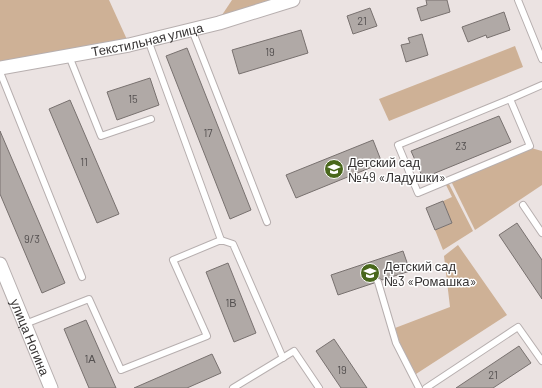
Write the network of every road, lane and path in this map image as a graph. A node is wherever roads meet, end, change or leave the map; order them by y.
1 (293, 0) edge
2 (518, 0) edge
3 (192, 30) junction
4 (148, 40) junction
5 (69, 56) junction
6 (542, 59) edge
7 (0, 68) edge
8 (0, 72) edge
9 (542, 85) edge
10 (510, 99) junction
11 (151, 119) dead end
12 (523, 205) dead end
13 (267, 222) dead end
14 (542, 233) edge
15 (221, 240) junction
16 (0, 264) edge
17 (82, 277) dead end
18 (378, 282) dead end
19 (25, 324) junction
20 (283, 358) junction
21 (542, 361) edge
22 (51, 388) edge
23 (233, 388) edge
24 (319, 388) edge
25 (418, 388) edge
26 (426, 388) edge

1 - 3 street, Текстильная улица
2 - 6 lane
3 - 4 street, Текстильная улица
3 - 13 lane
4 - 5 street, Текстильная улица
4 - 15 lane
5 - 7 street, Текстильная улица
5 - 11 lane
8 - 17 lane
9 - 10 lane
10 - 10 lane
12 - 14 lane
15 - 19 lane
15 - 20 lane
16 - 19 street, улица Ногина
18 - 25 lane
19 - 22 street, улица Ногина
20 - 23 lane
20 - 24 lane
21 - 26 lane

